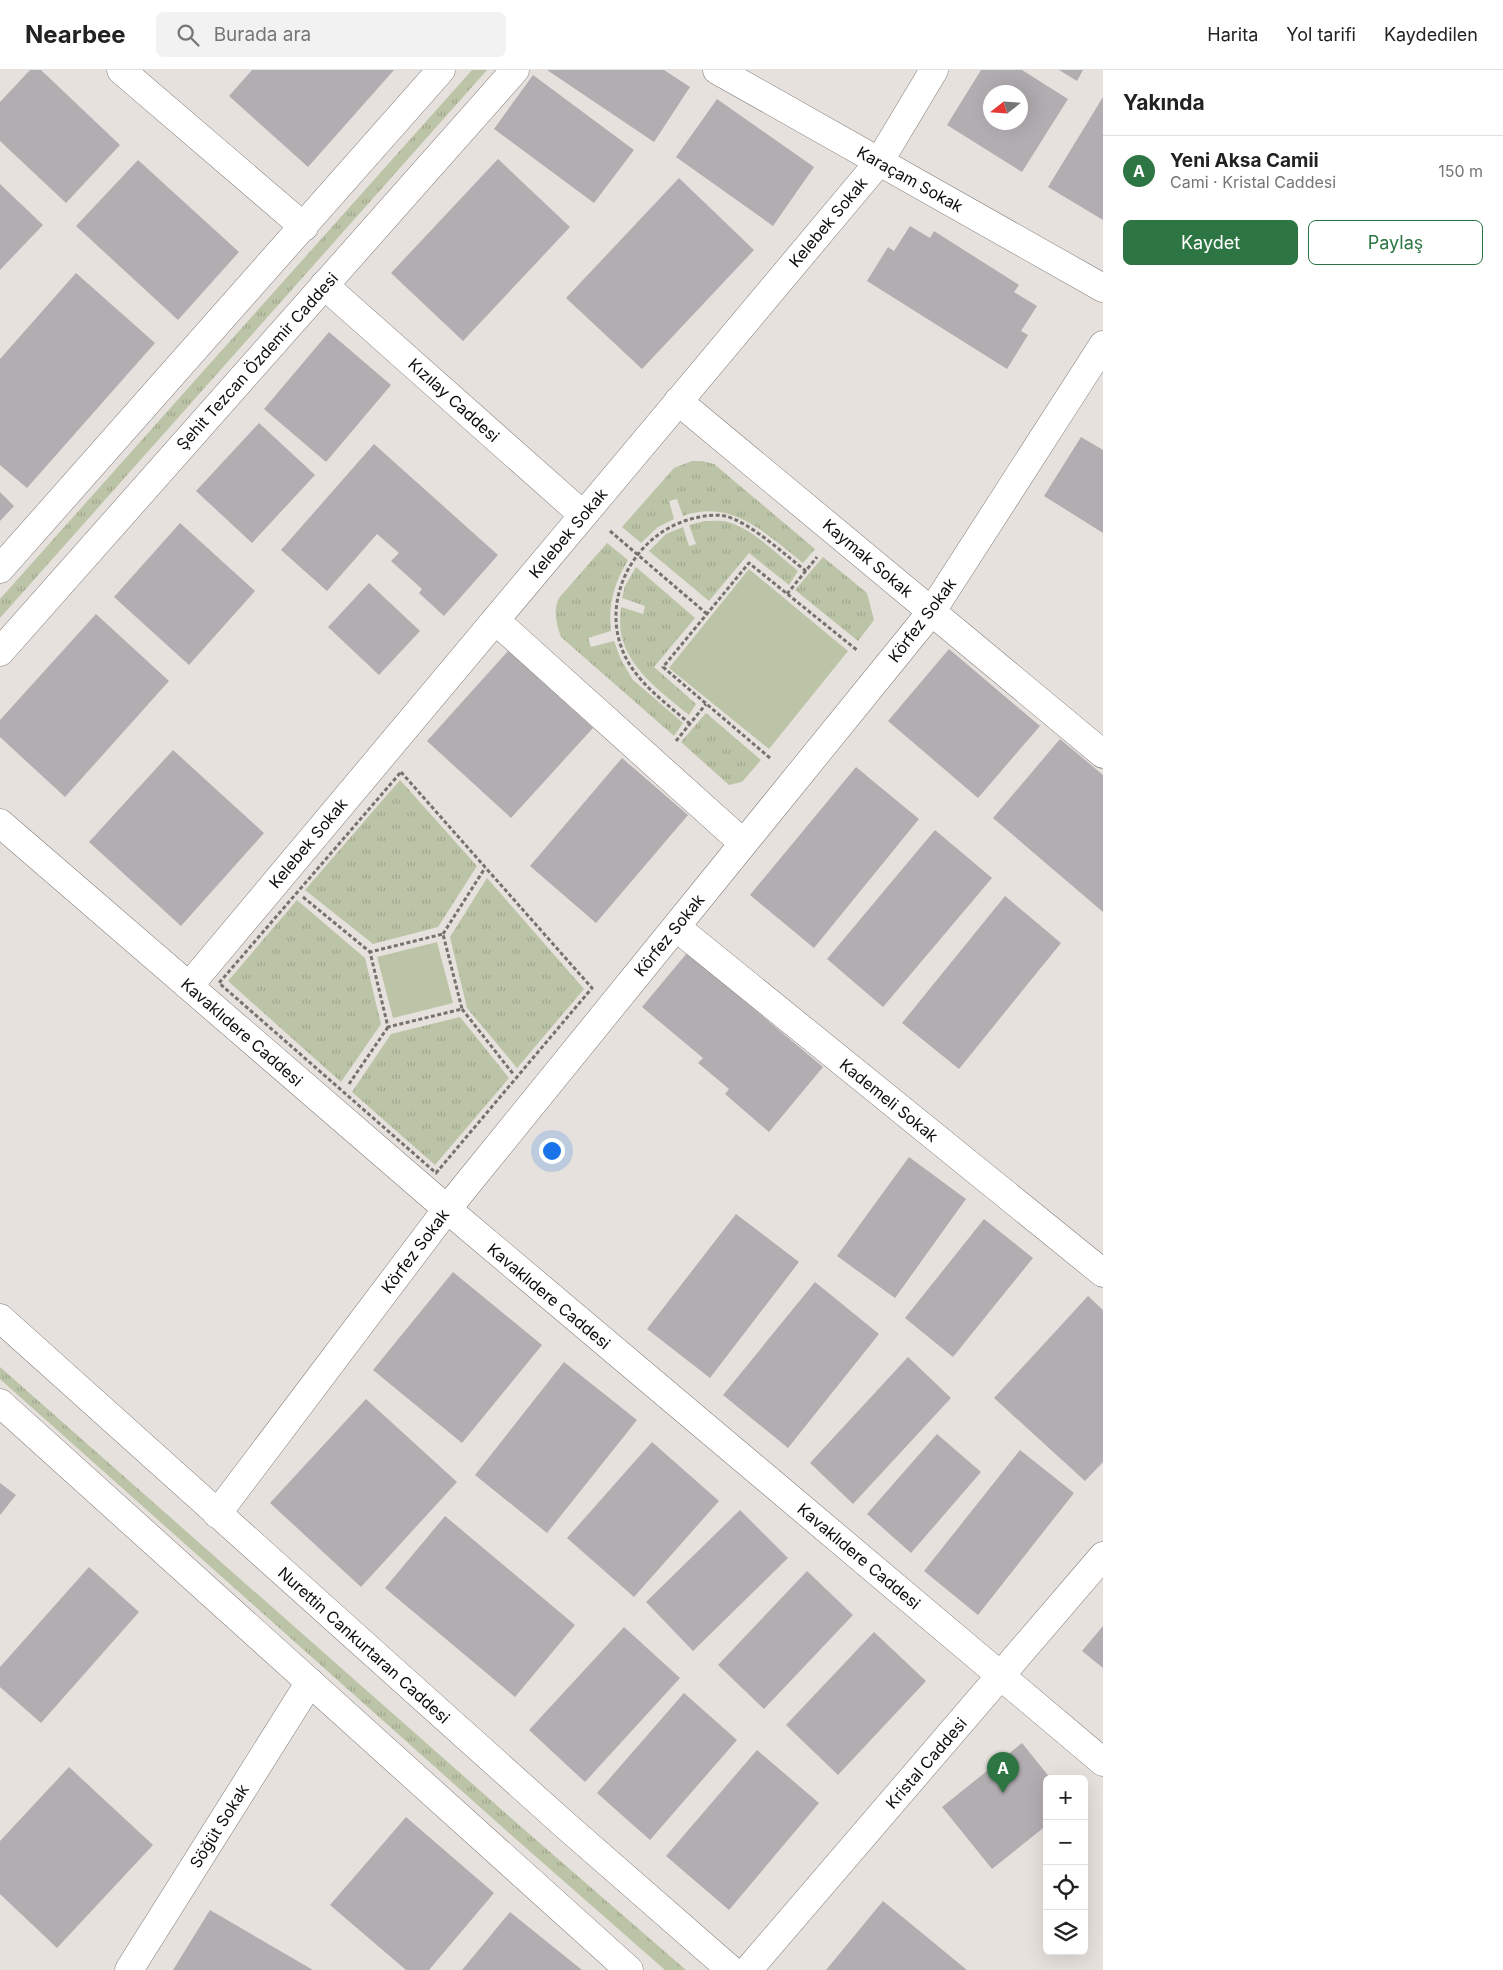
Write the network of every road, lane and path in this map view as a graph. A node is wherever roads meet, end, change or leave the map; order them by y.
1 (121, 70) edge
2 (440, 70) edge
3 (515, 70) edge
4 (717, 70) edge
5 (934, 70) edge
6 (879, 162) junction
7 (304, 227) junction
8 (324, 285) junction
9 (1103, 288) edge
10 (1103, 345) edge
11 (678, 402) junction
12 (583, 515) junction
13 (616, 523) dead end
14 (609, 530) junction
15 (603, 537) dead end
16 (638, 555) junction
17 (818, 556) dead end
18 (0, 569) edge
19 (806, 571) junction
20 (788, 594) junction
21 (932, 611) junction
22 (707, 614) junction
23 (495, 620) junction
24 (864, 644) dead end
25 (858, 650) junction
26 (0, 652) edge
27 (852, 658) dead end
28 (706, 704) junction
29 (690, 724) junction
30 (673, 745) dead end
31 (776, 752) dead end
32 (1103, 754) edge
33 (770, 758) junction
34 (764, 765) dead end
35 (0, 823) edge
36 (744, 843) junction
37 (485, 868) junction
38 (297, 892) junction
39 (676, 926) junction
40 (444, 934) junction
41 (370, 952) junction
42 (189, 986) junction
43 (462, 1009) junction
44 (388, 1027) junction
45 (516, 1078) junction
46 (344, 1092) junction
47 (534, 1101) junction
48 (447, 1209) junction
49 (1103, 1273) edge
50 (0, 1318) edge
51 (0, 1403) edge
52 (217, 1514) junction
53 (1103, 1556) edge
54 (1000, 1676) junction
55 (310, 1682) junction
56 (1103, 1762) edge
57 (129, 1970) edge
58 (629, 1970) edge
59 (731, 1970) edge
60 (748, 1970) edge

1 - 7 street
2 - 7 street
3 - 8 street, Şehit Tezcan Özdemir Caddesi
4 - 6 street, Karaçam Sokak
5 - 6 street, Kelebek Sokak
6 - 9 street, Karaçam Sokak
6 - 11 street, Kelebek Sokak
7 - 18 street
8 - 12 street, Kızılay Caddesi
8 - 26 street, Şehit Tezcan Özdemir Caddesi
10 - 21 street, Körfez Sokak
11 - 12 street, Kelebek Sokak
11 - 21 street, Kaymak Sokak
12 - 23 street, Kelebek Sokak
13 - 14 path
14 - 15 path
14 - 16 path
16 - 19 path
16 - 22 path
16 - 29 path
17 - 19 path
19 - 20 path
20 - 22 path
20 - 25 path
21 - 32 street, Kaymak Sokak
21 - 36 street, Körfez Sokak
22 - 28 path
23 - 36 street
23 - 42 street, Kelebek Sokak
24 - 25 path
25 - 27 path
28 - 29 path
28 - 33 path
29 - 30 path
31 - 33 path
33 - 34 path
35 - 42 street, Kavaklıdere Caddesi
36 - 39 street, Körfez Sokak
37 - 38 path
37 - 40 path
37 - 45 path
38 - 41 path
38 - 46 path
39 - 47 street, Körfez Sokak
39 - 49 street, Kademeli Sokak
40 - 41 path
40 - 43 path
41 - 44 path
42 - 48 street, Kavaklıdere Caddesi
43 - 44 path
43 - 45 path
44 - 46 path
45 - 46 path
45 - 47 path
47 - 48 street, Körfez Sokak
48 - 52 street, Körfez Sokak
48 - 54 street, Kavaklıdere Caddesi
50 - 52 street, Nurettin Cankurtaran Caddesi
51 - 55 street
52 - 59 street, Nurettin Cankurtaran Caddesi
53 - 54 street, Kristal Caddesi
54 - 56 street, Kavaklıdere Caddesi
54 - 60 street, Kristal Caddesi
55 - 57 street, Söğüt Sokak
55 - 58 street

